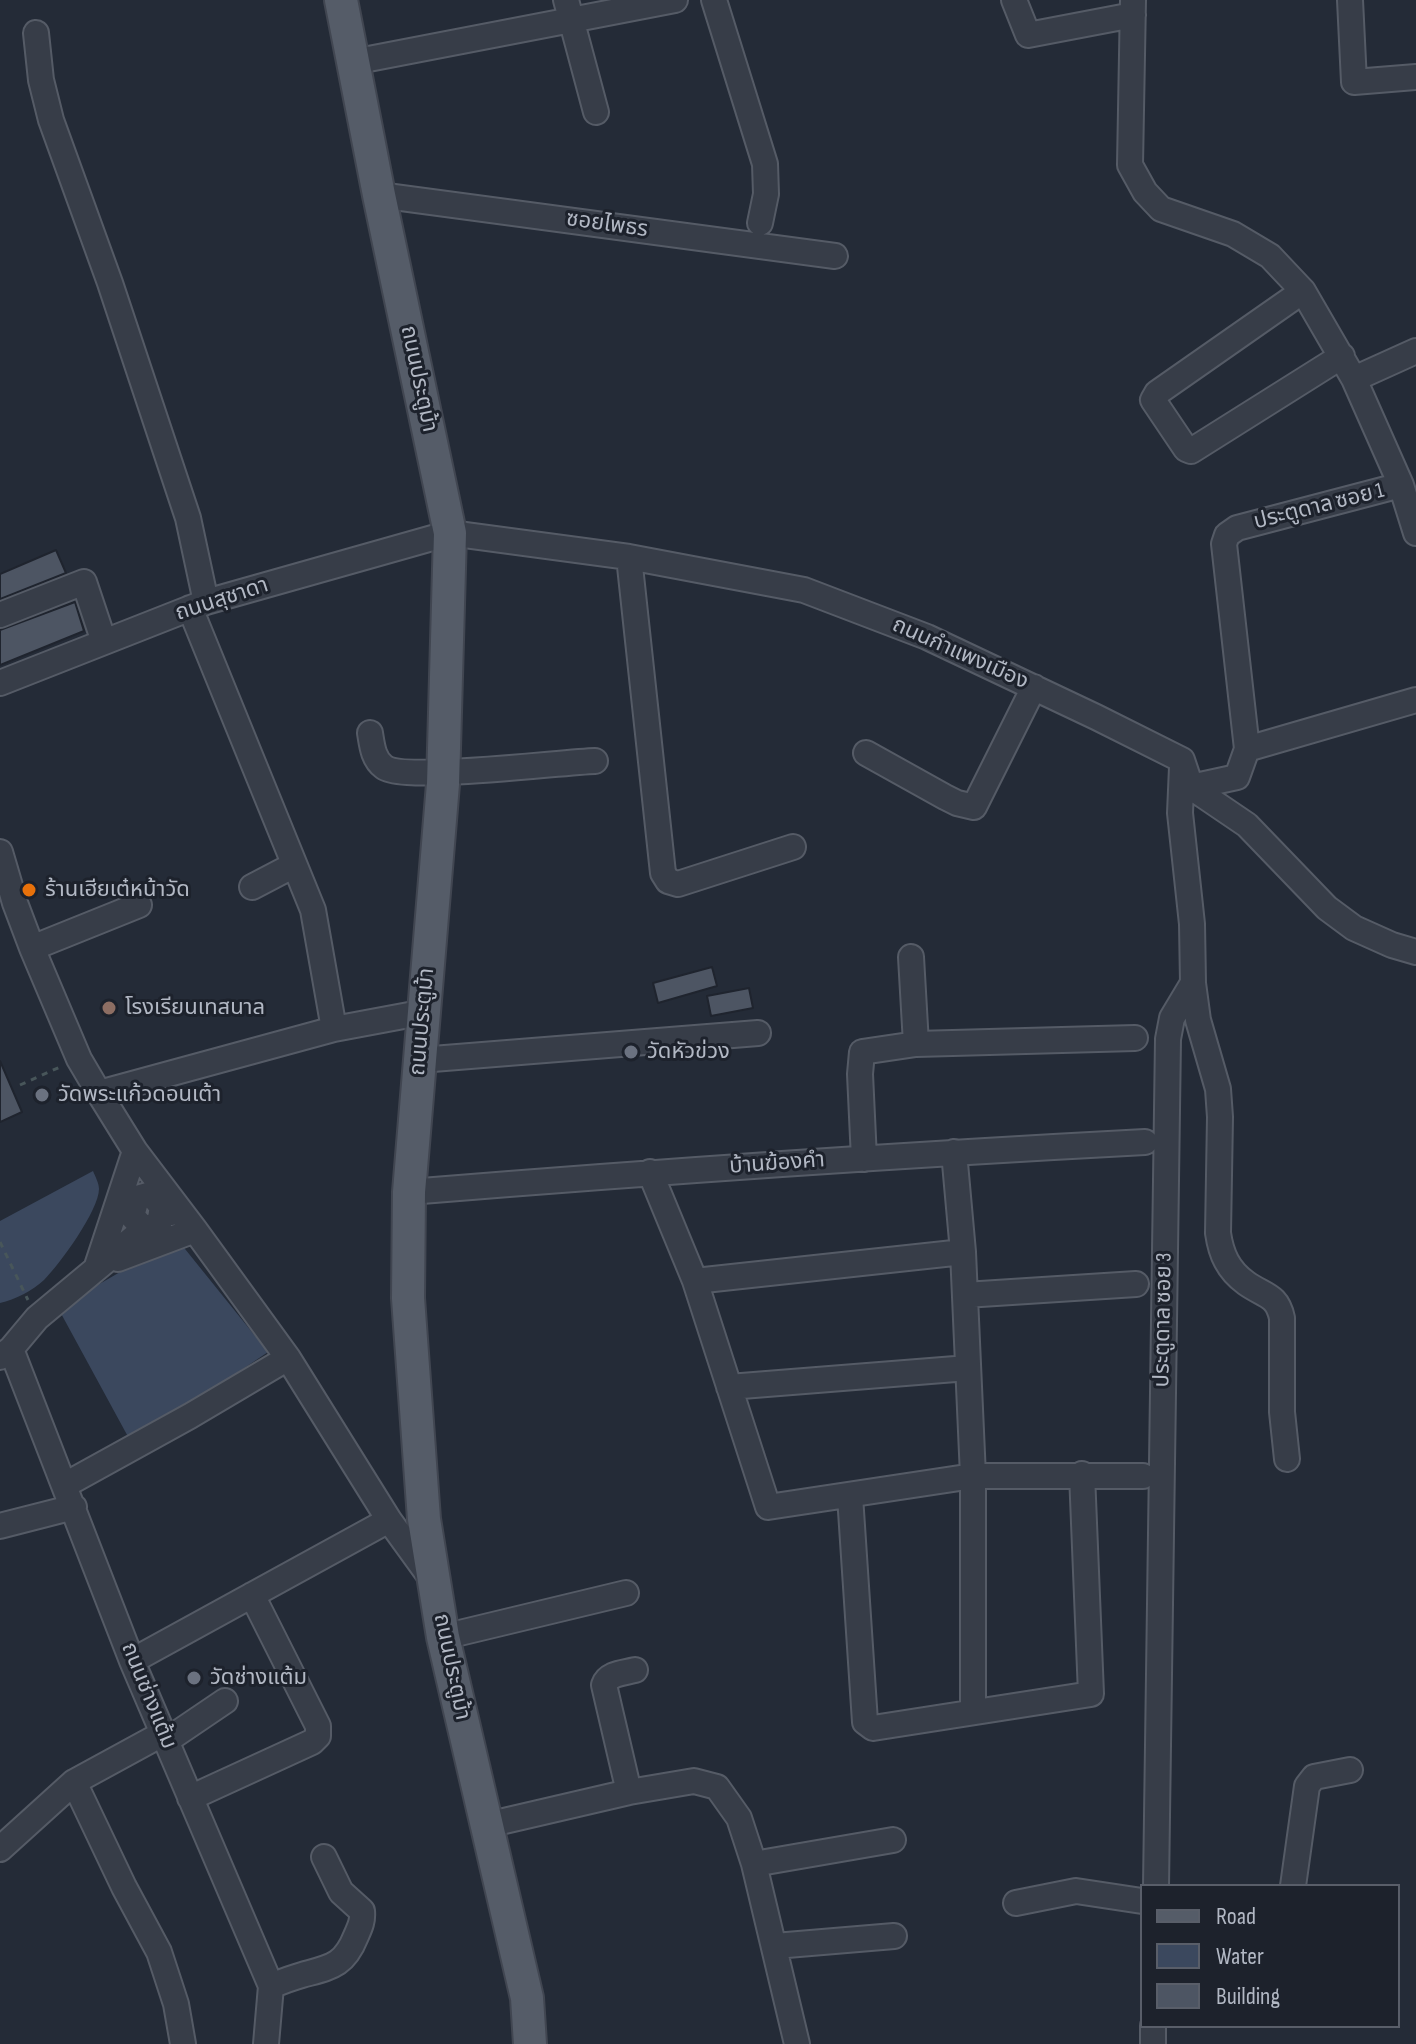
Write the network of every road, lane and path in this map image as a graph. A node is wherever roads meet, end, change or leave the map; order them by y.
1 (341, 0) edge
2 (675, 0) edge
3 (714, 0) edge
4 (1014, 0) edge
5 (1350, 0) edge
6 (1133, 8) edge
7 (568, 10) edge
8 (36, 33) dead end
9 (353, 62) junction
10 (1416, 77) edge
11 (596, 112) dead end
12 (379, 195) junction
13 (760, 223) dead end
14 (835, 256) dead end
15 (1303, 291) junction
16 (1416, 351) edge
17 (1342, 356) junction
18 (1354, 379) junction
19 (1401, 485) junction
20 (450, 533) junction
21 (1416, 533) edge
22 (629, 557) junction
23 (198, 605) junction
24 (0, 615) edge
25 (104, 642) junction
26 (0, 683) edge
27 (1034, 687) junction
28 (1416, 700) edge
29 (370, 733) dead end
30 (1247, 749) junction
31 (866, 753) dead end
32 (1182, 760) junction
33 (595, 761) dead end
34 (443, 773) junction
35 (1191, 787) junction
36 (793, 847) dead end
37 (0, 852) edge
38 (294, 865) junction
39 (252, 887) dead end
40 (7, 905) edge
41 (139, 905) dead end
42 (32, 948) junction
43 (1416, 952) edge
44 (911, 957) dead end
45 (1193, 983) junction
46 (425, 1012) junction
47 (334, 1029) junction
48 (758, 1033) dead end
49 (1135, 1038) dead end
50 (916, 1044) junction
51 (420, 1060) junction
52 (57, 1069) dead end
53 (20, 1085) dead end
54 (99, 1093) junction
55 (1145, 1142) dead end
56 (135, 1151) junction
57 (954, 1152) junction
58 (864, 1159) junction
59 (650, 1172) junction
60 (409, 1192) junction
61 (148, 1211) junction
62 (195, 1230) junction
63 (0, 1242) edge
64 (963, 1252) junction
65 (97, 1266) junction
66 (695, 1281) junction
67 (1136, 1284) dead end
68 (965, 1295) junction
69 (29, 1302) dead end
70 (6, 1353) edge
71 (288, 1358) junction
72 (968, 1368) junction
73 (729, 1387) junction
74 (1287, 1459) dead end
75 (1082, 1474) junction
76 (973, 1476) junction
77 (1143, 1476) dead end
78 (69, 1496) junction
79 (850, 1496) junction
80 (389, 1520) junction
81 (0, 1526) edge
82 (435, 1583) junction
83 (626, 1593) dead end
84 (252, 1595) junction
85 (443, 1637) junction
86 (132, 1661) junction
87 (635, 1670) dead end
88 (225, 1701) dead end
89 (973, 1703) dead end
90 (164, 1738) junction
91 (1350, 1770) dead end
92 (74, 1782) junction
93 (629, 1792) junction
94 (190, 1798) junction
95 (487, 1825) junction
96 (893, 1840) dead end
97 (0, 1849) edge
98 (324, 1857) dead end
99 (754, 1864) junction
100 (1156, 1884) edge
101 (1293, 1884) edge
102 (1140, 1901) edge
103 (1016, 1903) dead end
104 (894, 1936) dead end
105 (775, 1946) junction
106 (271, 1986) junction
107 (183, 2044) edge
108 (266, 2044) edge
109 (530, 2044) edge
110 (797, 2044) edge

1 - 9 main road, ถนนประตูม้า
2 - 7 street
3 - 13 street
4 - 6 street
5 - 10 street
6 - 15 street
7 - 9 street
7 - 11 street
8 - 23 street
9 - 12 main road, ถนนประตูม้า
12 - 14 street, ซอยไพธร
12 - 20 main road, ถนนประตูม้า
15 - 17 street
15 - 17 street
16 - 18 street
17 - 18 street
18 - 19 street
19 - 21 street
19 - 30 street, ประตูดาล ซอย 1
20 - 22 street, ถนนกำแพงเมือง
20 - 23 street, ถนนสุชาดา
20 - 34 main road, ถนนประตูม้า
22 - 27 street, ถนนกำแพงเมือง
22 - 36 street
23 - 25 street, ถนนสุชาดา
23 - 38 street
24 - 25 street
25 - 26 street, ถนนสุชาดา
27 - 31 street
27 - 32 street, ถนนกำแพงเมือง
28 - 30 street
29 - 34 street
30 - 35 street
32 - 35 street
32 - 45 street
33 - 34 street
34 - 46 main road, ถนนประตูม้า
35 - 43 street
37 - 40 street
38 - 39 street
38 - 47 street
40 - 42 street
41 - 42 street
42 - 54 street
44 - 50 street
45 - 74 street
45 - 100 street, ประตูดาล ซอย 3
46 - 47 street
46 - 51 main road, ถนนประตูม้า
47 - 54 street
48 - 51 street
49 - 50 street
50 - 58 street
51 - 60 main road, ถนนประตูม้า
52 - 53 path
54 - 56 street
55 - 57 street, บ้านฆ้องคำ
56 - 61 street
56 - 62 street
56 - 65 street
57 - 58 street, บ้านฆ้องคำ
57 - 64 street
58 - 59 street, บ้านฆ้องคำ
59 - 60 street, บ้านฆ้องคำ
59 - 66 street
60 - 82 main road, ถนนประตูม้า
61 - 62 street
61 - 65 street
62 - 65 street
62 - 71 street
63 - 69 path
64 - 66 street
64 - 68 street
65 - 70 street
66 - 73 street
67 - 68 street
68 - 72 street
70 - 78 street, ถนนช่างแต้ม
71 - 78 street
71 - 80 street
72 - 73 street
72 - 76 street
73 - 79 street
75 - 76 street
75 - 77 street
75 - 79 street
76 - 79 street
76 - 89 street
78 - 81 street
78 - 86 street, ถนนช่างแต้ม
80 - 82 street
80 - 84 street
82 - 85 main road, ถนนประตูม้า
83 - 85 street
84 - 86 street
84 - 94 street
85 - 95 main road, ถนนประตูม้า
86 - 90 street, ถนนช่างแต้ม
87 - 93 street
88 - 90 street
90 - 92 street
90 - 94 street, ถนนช่างแต้ม
91 - 101 street
92 - 97 street
92 - 107 street
93 - 95 street
93 - 99 street
94 - 106 street, ถนนช่างแต้ม
95 - 109 main road, ถนนประตูม้า
96 - 99 street
98 - 106 street
99 - 105 street
102 - 103 street
104 - 105 street
105 - 110 street
106 - 108 street, ถนนช่างแต้ม

